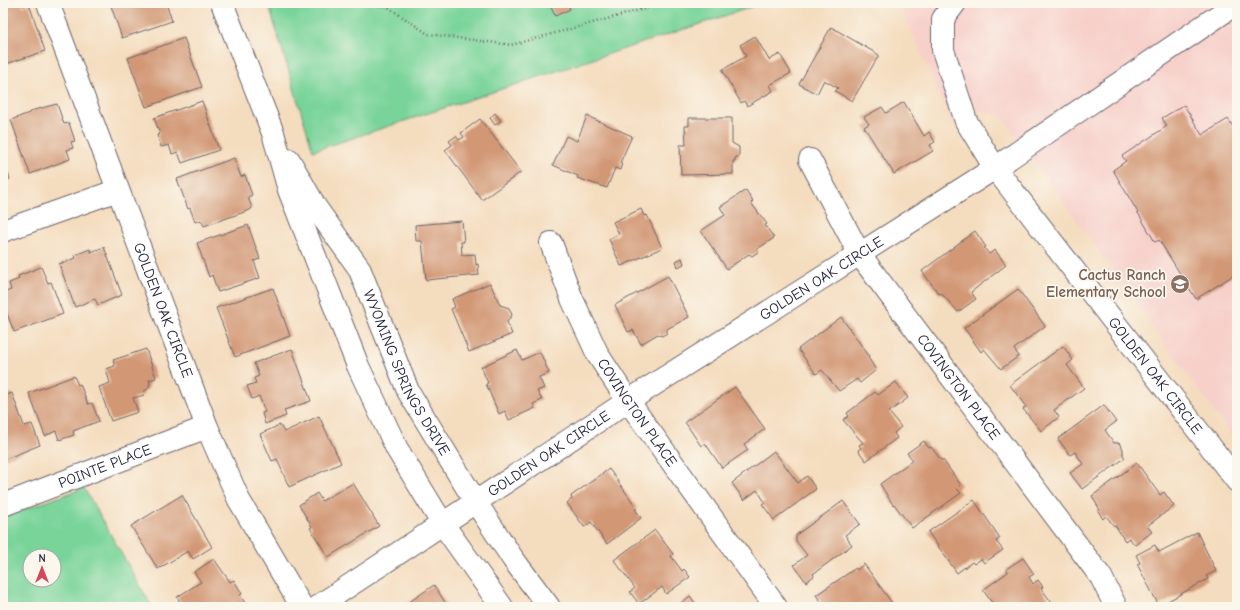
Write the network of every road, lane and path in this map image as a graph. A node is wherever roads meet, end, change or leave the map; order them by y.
1 (48, 3) edge
2 (222, 3) edge
3 (382, 3) edge
4 (666, 3) edge
5 (956, 3) edge
6 (1237, 3) edge
7 (273, 133) junction
8 (810, 160) dead end
9 (995, 168) junction
10 (118, 190) junction
11 (3, 231) edge
12 (551, 243) dead end
13 (860, 255) junction
14 (628, 401) junction
15 (207, 428) junction
16 (1237, 481) edge
17 (475, 501) junction
18 (3, 505) edge
19 (442, 523) junction
20 (302, 607) edge
21 (317, 607) edge
22 (502, 607) edge
23 (549, 607) edge
24 (776, 607) edge
25 (1116, 607) edge

1 - 10 street, GOLDEN OAK CIRCLE
2 - 7 street, WYOMING SPRINGS DRIVE
3 - 4 path
5 - 9 street
6 - 9 street
7 - 17 street, WYOMING SPRINGS DRIVE
7 - 19 street, WYOMING SPRINGS DRIVE
8 - 13 street, COVINGTON PLACE
9 - 13 street, GOLDEN OAK CIRCLE
9 - 16 street, GOLDEN OAK CIRCLE
10 - 11 street
10 - 15 street, GOLDEN OAK CIRCLE
12 - 14 street, COVINGTON PLACE
13 - 14 street, GOLDEN OAK CIRCLE
13 - 25 street, COVINGTON PLACE
14 - 17 street, GOLDEN OAK CIRCLE
14 - 24 street, COVINGTON PLACE
15 - 18 street, POINTE PLACE
15 - 20 street, GOLDEN OAK CIRCLE
17 - 19 street, GOLDEN OAK CIRCLE
17 - 23 street, WYOMING SPRINGS DRIVE
19 - 21 street, GOLDEN OAK CIRCLE
19 - 22 street, WYOMING SPRINGS DRIVE

